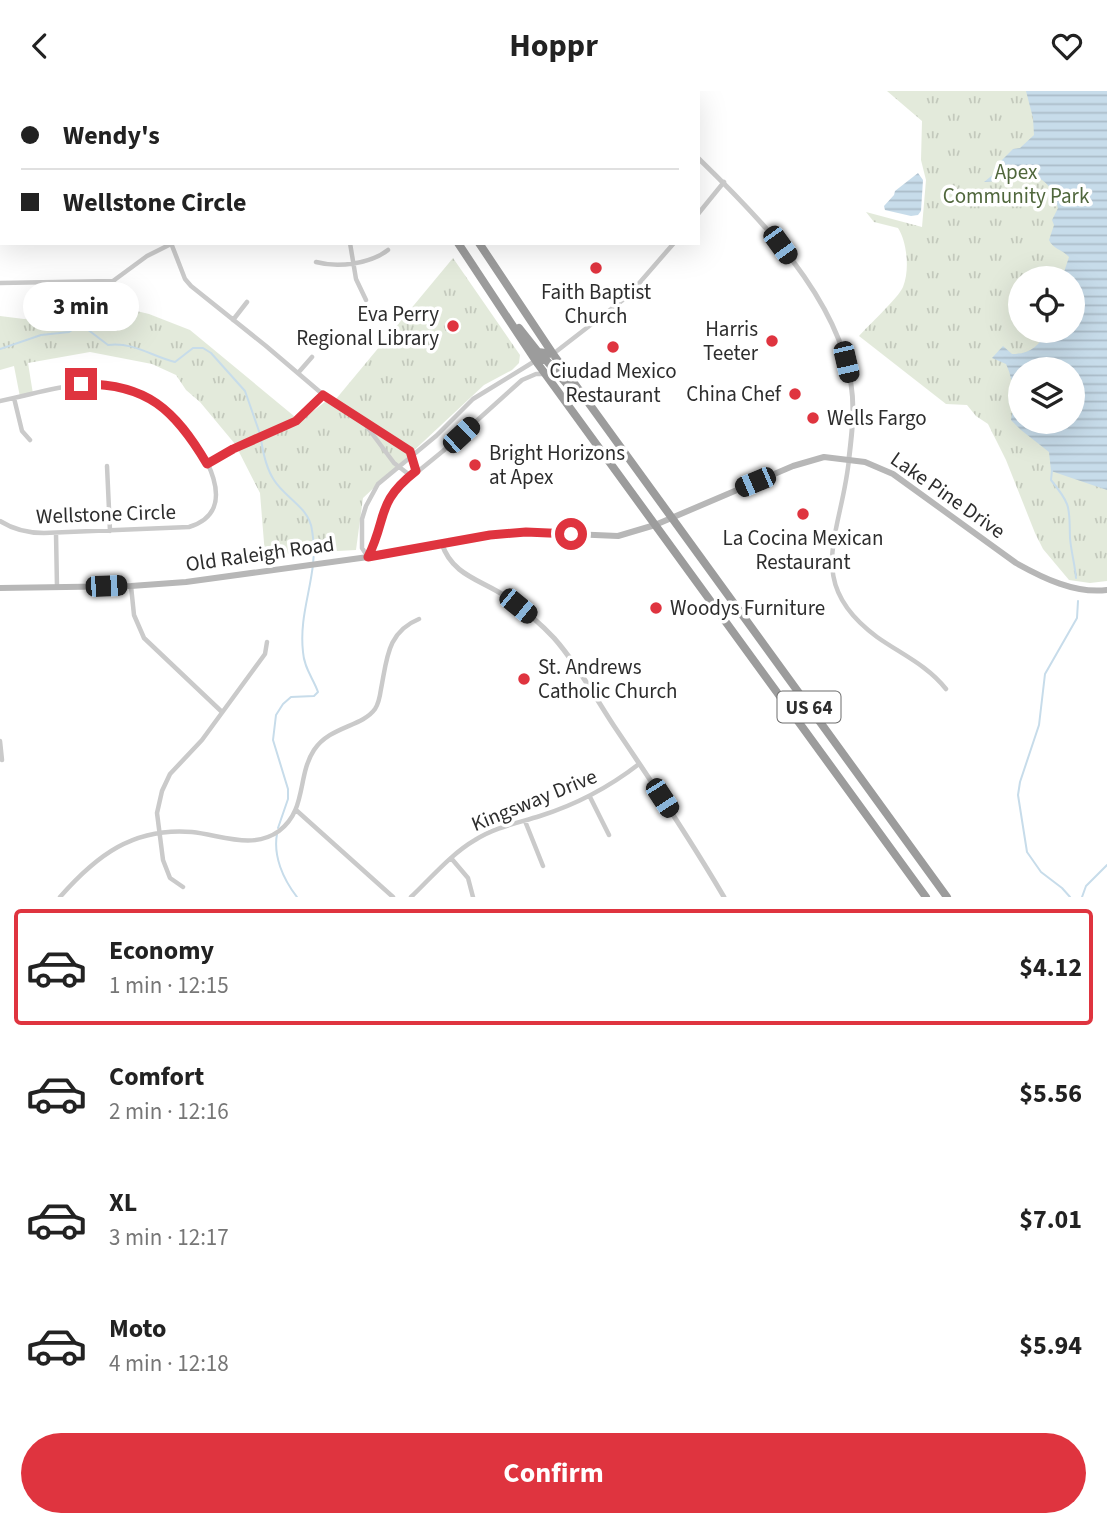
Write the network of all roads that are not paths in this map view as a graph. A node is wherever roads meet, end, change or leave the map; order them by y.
1 (700, 160) edge
2 (724, 182) junction
3 (700, 211) edge
4 (169, 245) edge
5 (171, 245) edge
6 (350, 245) edge
7 (459, 245) edge
8 (480, 245) edge
9 (672, 245) edge
10 (388, 250) dead end
11 (316, 262) dead end
12 (353, 262) junction
13 (0, 283) edge
14 (489, 290) junction
15 (366, 300) dead end
16 (247, 302) dead end
17 (233, 320) junction
18 (552, 354) junction
19 (312, 357) dead end
20 (536, 361) junction
21 (298, 373) junction
22 (547, 376) junction
23 (323, 395) junction
24 (14, 398) junction
25 (0, 401) edge
26 (592, 409) junction
27 (365, 424) junction
28 (30, 440) dead end
29 (412, 456) junction
30 (849, 458) junction
31 (207, 464) junction
32 (107, 467) dead end
33 (397, 467) junction
34 (416, 471) junction
35 (411, 476) junction
36 (671, 517) junction
37 (0, 521) edge
38 (655, 525) junction
39 (110, 531) junction
40 (56, 533) junction
41 (442, 544) junction
42 (368, 557) junction
43 (131, 586) junction
44 (57, 587) junction
45 (0, 588) edge
46 (1107, 590) edge
47 (419, 619) dead end
48 (267, 642) dead end
49 (946, 689) dead end
50 (222, 712) junction
51 (0, 741) edge
52 (2, 760) dead end
53 (639, 764) junction
54 (590, 797) junction
55 (296, 810) junction
56 (525, 821) junction
57 (158, 833) junction
58 (609, 835) dead end
59 (451, 858) junction
60 (543, 866) dead end
61 (183, 887) dead end
62 (60, 897) edge
63 (393, 897) edge
64 (411, 897) edge
65 (473, 897) edge
66 (723, 897) edge
67 (926, 897) edge
68 (947, 897) edge

1 - 2 street
2 - 3 street
2 - 30 street
4 - 13 street
5 - 17 street
6 - 12 street
7 - 14 highway, US 64
8 - 18 highway, US 64
9 - 18 street
10 - 12 street
11 - 12 street
12 - 15 street
14 - 18 highway
14 - 20 highway, US 64
16 - 17 street
17 - 21 street
18 - 26 highway, US 64
19 - 21 street
20 - 22 highway, US 64
20 - 26 highway
20 - 29 street
21 - 23 street
22 - 34 street
22 - 38 highway, US 64
23 - 27 street
23 - 31 street
24 - 25 street, Wellstone Circle
24 - 28 street
24 - 31 street, Wellstone Circle
26 - 36 highway, US 64
27 - 29 street
27 - 33 street
29 - 33 street
29 - 34 street
30 - 36 main road, Lake Pine Drive
30 - 46 main road, Lake Pine Drive
30 - 49 street
31 - 39 street, Wellstone Circle
32 - 39 street
33 - 35 street
33 - 42 street
34 - 35 street
35 - 42 street
36 - 38 main road, Lake Pine Drive
36 - 68 highway, US 64
37 - 40 street, Wellstone Circle
38 - 41 main road, Lake Pine Drive
38 - 67 highway, US 64
39 - 40 street, Wellstone Circle
40 - 44 street
41 - 42 main road, Old Raleigh Road
41 - 53 street
42 - 43 main road, Old Raleigh Road
43 - 44 main road, Old Raleigh Road
43 - 50 street
44 - 45 main road, Old Raleigh Road
47 - 55 street
48 - 50 street
50 - 57 street
51 - 52 street
53 - 54 street, Kingsway Drive
53 - 66 street
54 - 56 street, Kingsway Drive
54 - 58 street
55 - 57 street
55 - 63 street
56 - 59 street, Kingsway Drive
56 - 60 street
57 - 61 street
57 - 62 street
59 - 64 street, Kingsway Drive
59 - 65 street

